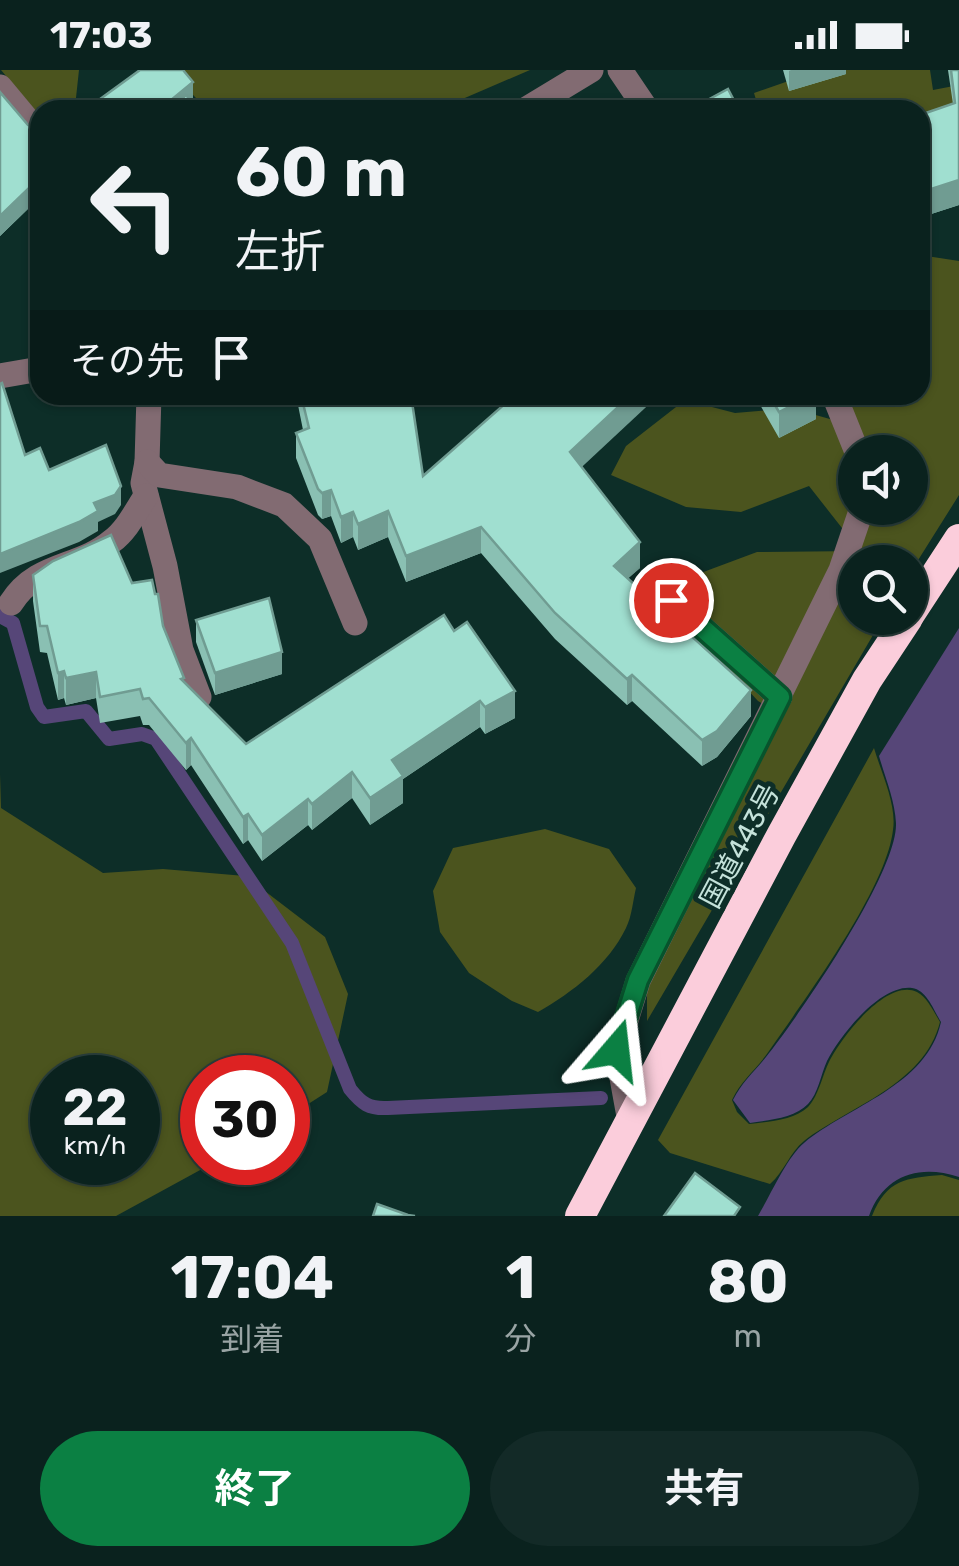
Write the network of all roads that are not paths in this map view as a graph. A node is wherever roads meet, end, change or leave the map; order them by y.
1 (591, 70) edge
2 (624, 71) edge
3 (0, 86) edge
4 (542, 100) edge
5 (642, 100) edge
6 (30, 123) edge
7 (30, 370) edge
8 (0, 376) edge
9 (149, 405) edge
10 (838, 405) edge
11 (850, 435) edge
12 (147, 462) junction
13 (140, 505) junction
14 (856, 525) edge
15 (959, 539) edge
16 (131, 545) dead end
17 (928, 587) edge
18 (671, 600) dead end
19 (11, 603) dead end
20 (355, 624) dead end
21 (897, 635) edge
22 (199, 697) edge
23 (780, 697) junction
24 (630, 1122) junction
25 (580, 1216) edge

1 - 4 street
2 - 5 street
3 - 6 street
7 - 8 street
9 - 12 street
10 - 11 street
12 - 13 street
12 - 20 street
13 - 16 street
13 - 19 street
13 - 22 street
14 - 23 street
15 - 17 highway, 国道443号
18 - 23 street
21 - 24 highway, 国道443号
23 - 24 street
24 - 25 highway, 国道443号

